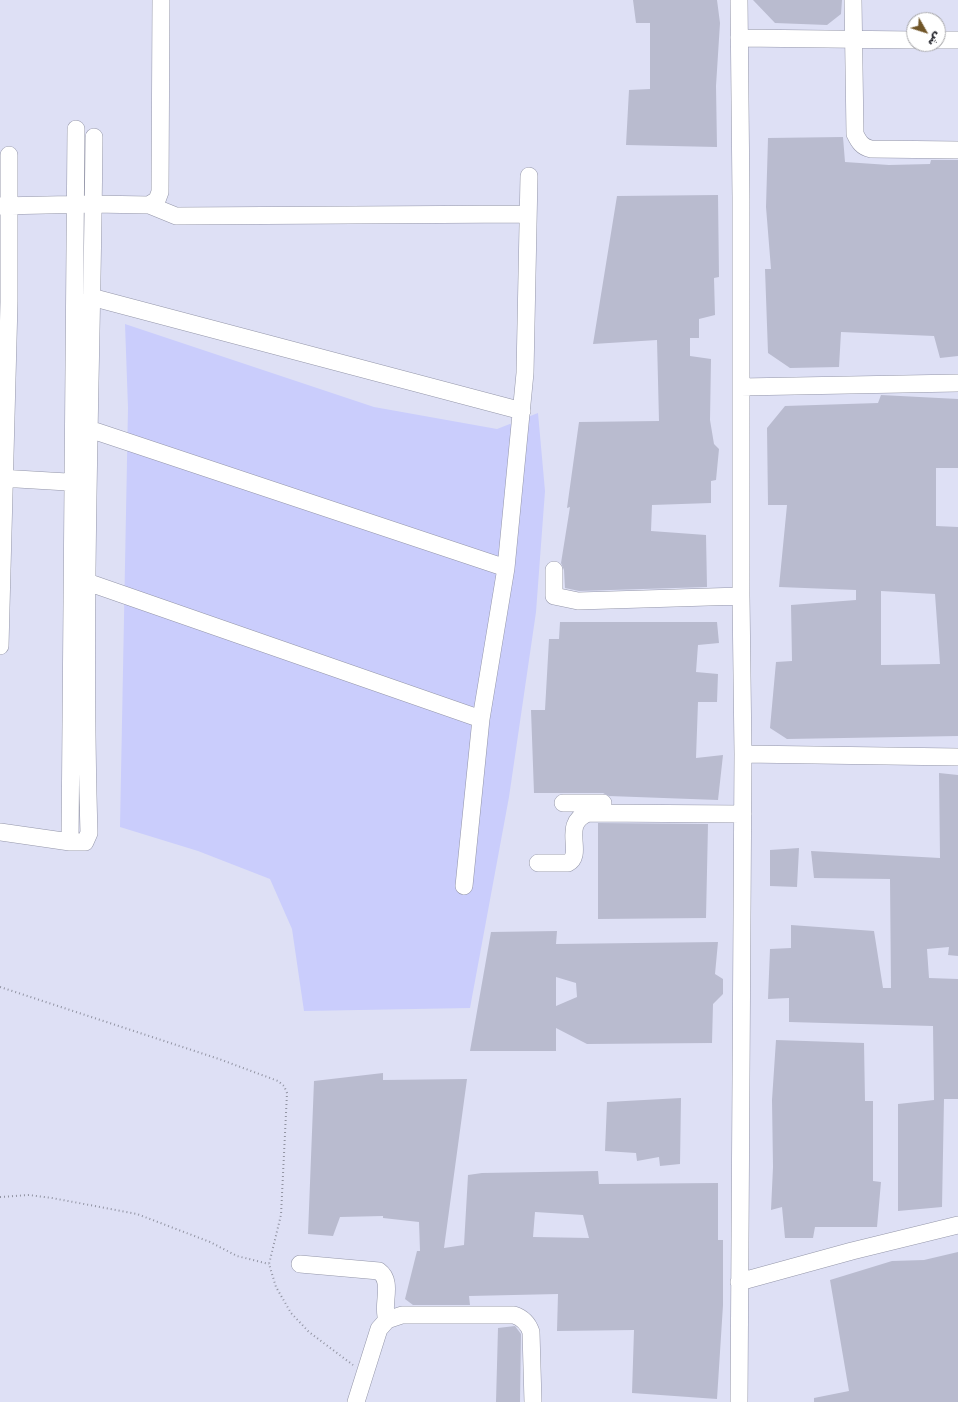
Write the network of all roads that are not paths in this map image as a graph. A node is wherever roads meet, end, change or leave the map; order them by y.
1 (161, 0) edge
2 (739, 0) edge
3 (853, 0) edge
4 (739, 38) junction
5 (854, 39) junction
6 (906, 40) edge
7 (946, 40) edge
8 (958, 40) edge
9 (76, 129) dead end
10 (94, 137) dead end
11 (958, 150) edge
12 (9, 155) dead end
13 (529, 176) dead end
14 (75, 204) junction
15 (93, 204) junction
16 (149, 205) junction
17 (5, 206) edge
18 (528, 214) junction
19 (91, 297) junction
20 (958, 383) edge
21 (741, 386) junction
22 (522, 411) junction
23 (88, 429) junction
24 (2, 478) edge
25 (80, 483) junction
26 (506, 568) junction
27 (554, 570) dead end
28 (87, 582) junction
29 (741, 596) junction
30 (0, 646) edge
31 (481, 719) junction
32 (743, 754) junction
33 (958, 757) edge
34 (563, 803) dead end
35 (743, 809) junction
36 (0, 832) edge
37 (70, 842) junction
38 (538, 863) dead end
39 (464, 886) dead end
40 (958, 1225) edge
41 (300, 1264) dead end
42 (739, 1282) junction
43 (387, 1320) junction
44 (356, 1402) edge
45 (533, 1402) edge
46 (739, 1402) edge

1 - 16 street
2 - 4 street
3 - 5 street
4 - 5 street
4 - 21 street
5 - 6 street
5 - 11 street
7 - 8 street
9 - 14 street
10 - 15 street
12 - 17 street
13 - 18 street
14 - 15 street
14 - 17 street
14 - 25 street
15 - 16 street
15 - 19 street
16 - 18 street
17 - 24 street
18 - 22 street
19 - 22 street
19 - 23 street
20 - 21 street
21 - 29 street
22 - 26 street
23 - 25 street
23 - 26 street
24 - 25 street
24 - 30 street
25 - 28 street
25 - 37 street
26 - 31 street
27 - 29 street
28 - 31 street
28 - 37 street
29 - 32 street
31 - 39 street
32 - 33 street
32 - 35 street
34 - 35 street
35 - 38 street
35 - 42 street
36 - 37 street
40 - 42 street
41 - 43 street
42 - 46 street
43 - 44 street
43 - 45 street

